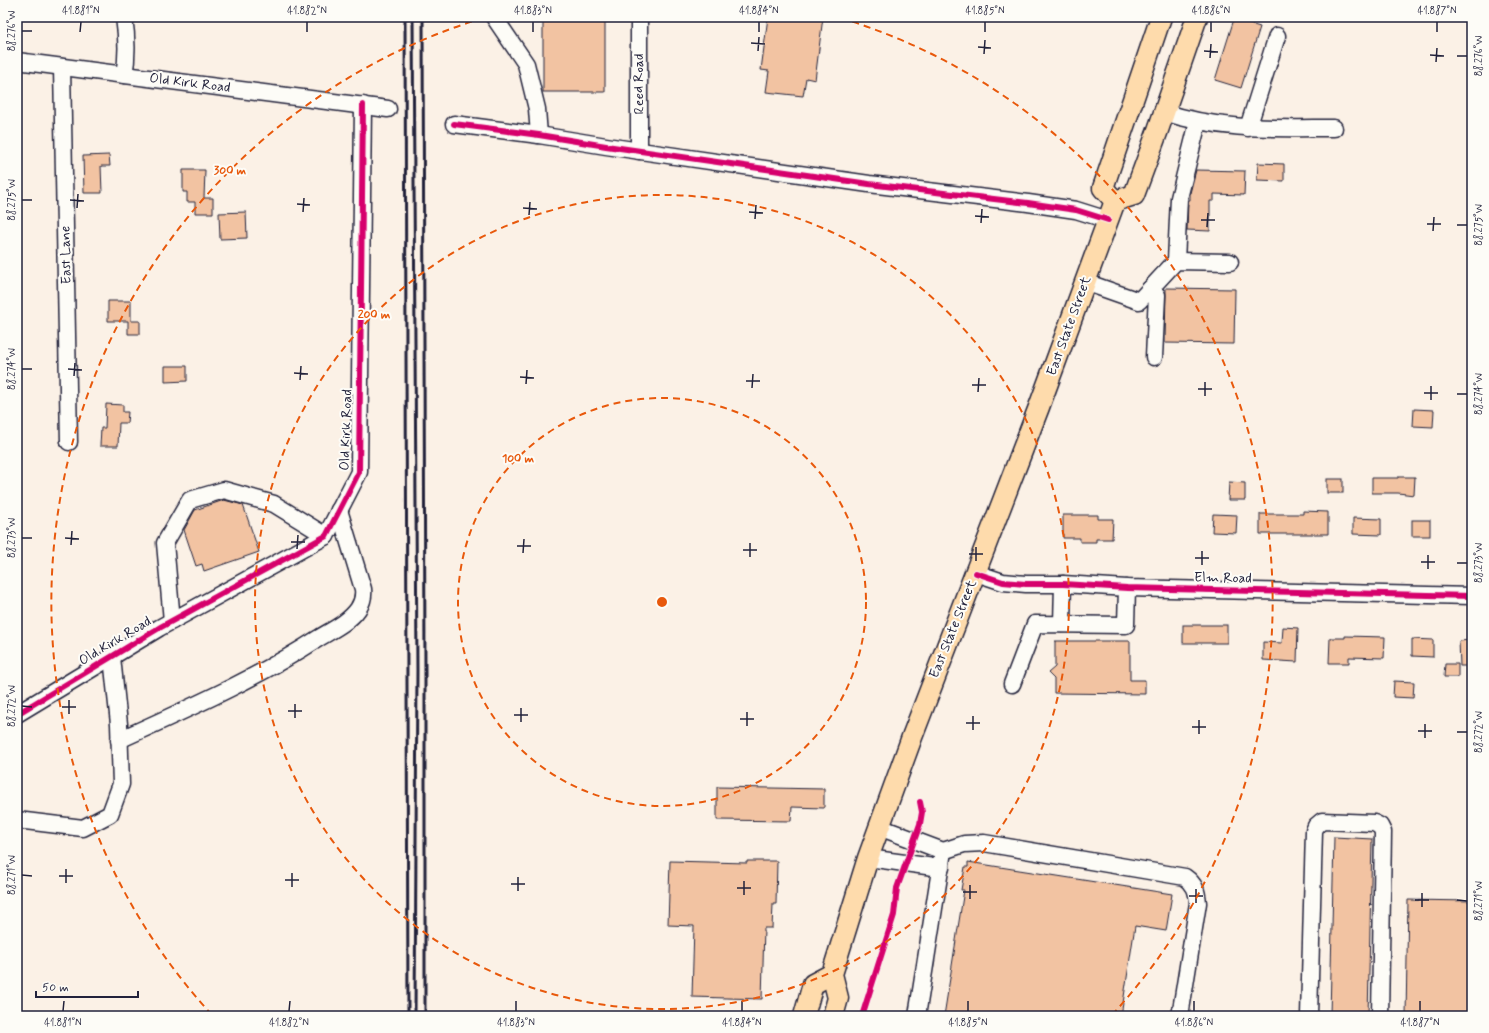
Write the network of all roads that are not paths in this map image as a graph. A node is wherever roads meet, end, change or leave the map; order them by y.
1 (124, 17) edge
2 (494, 17) edge
3 (639, 17) edge
4 (1161, 17) edge
5 (1197, 17) edge
6 (1277, 36) dead end
7 (17, 61) edge
8 (62, 67) junction
9 (124, 75) junction
10 (363, 105) junction
11 (388, 109) dead end
12 (1164, 112) junction
13 (1198, 122) junction
14 (454, 124) dead end
15 (1248, 128) junction
16 (1334, 128) dead end
17 (539, 135) junction
18 (639, 151) junction
19 (1115, 201) junction
20 (1108, 220) junction
21 (1176, 261) junction
22 (1230, 262) dead end
23 (1085, 282) junction
24 (1150, 289) junction
25 (1154, 357) dead end
26 (69, 442) dead end
27 (339, 510) junction
28 (326, 536) junction
29 (976, 573) junction
30 (1063, 584) junction
31 (1127, 588) junction
32 (1472, 596) edge
33 (172, 621) junction
34 (1062, 624) junction
35 (112, 657) junction
36 (1012, 684) dead end
37 (17, 714) edge
38 (119, 740) junction
39 (17, 820) edge
40 (879, 827) junction
41 (943, 851) junction
42 (868, 858) junction
43 (941, 868) junction
44 (832, 974) junction
45 (804, 1016) edge
46 (833, 1016) edge
47 (918, 1016) edge
48 (1180, 1016) edge
49 (1309, 1016) edge
50 (1380, 1016) edge

1 - 9 street
2 - 17 street
3 - 18 street, Reed Road
4 - 19 main road
5 - 12 main road
6 - 15 street
7 - 8 street, Old Kirk Road
8 - 9 street, Old Kirk Road
8 - 26 street, East Lane
9 - 10 street, Old Kirk Road
10 - 11 street, Old Kirk Road
10 - 27 street, Old Kirk Road
12 - 13 street
12 - 19 main road
13 - 15 street
13 - 21 street
14 - 17 street
15 - 16 street
17 - 18 street
18 - 20 street
19 - 20 main road, East State Street
20 - 23 main road, East State Street
21 - 22 street
21 - 24 street
23 - 24 street
23 - 29 main road, East State Street
24 - 25 street
27 - 28 street, Old Kirk Road
27 - 38 street
28 - 33 street, Old Kirk Road
28 - 33 street
29 - 30 street, Elm Road
29 - 40 main road, East State Street
30 - 31 street, Elm Road
30 - 34 street
31 - 32 street, Elm Road
31 - 34 street
33 - 35 street, Old Kirk Road
34 - 36 street
35 - 37 street, Old Kirk Road
35 - 38 street
38 - 39 street
40 - 41 street
40 - 42 main road, East State Street
41 - 43 street
41 - 48 street
42 - 43 street
42 - 44 main road, East State Street
43 - 47 street
44 - 45 main road
44 - 46 main road
49 - 50 street

